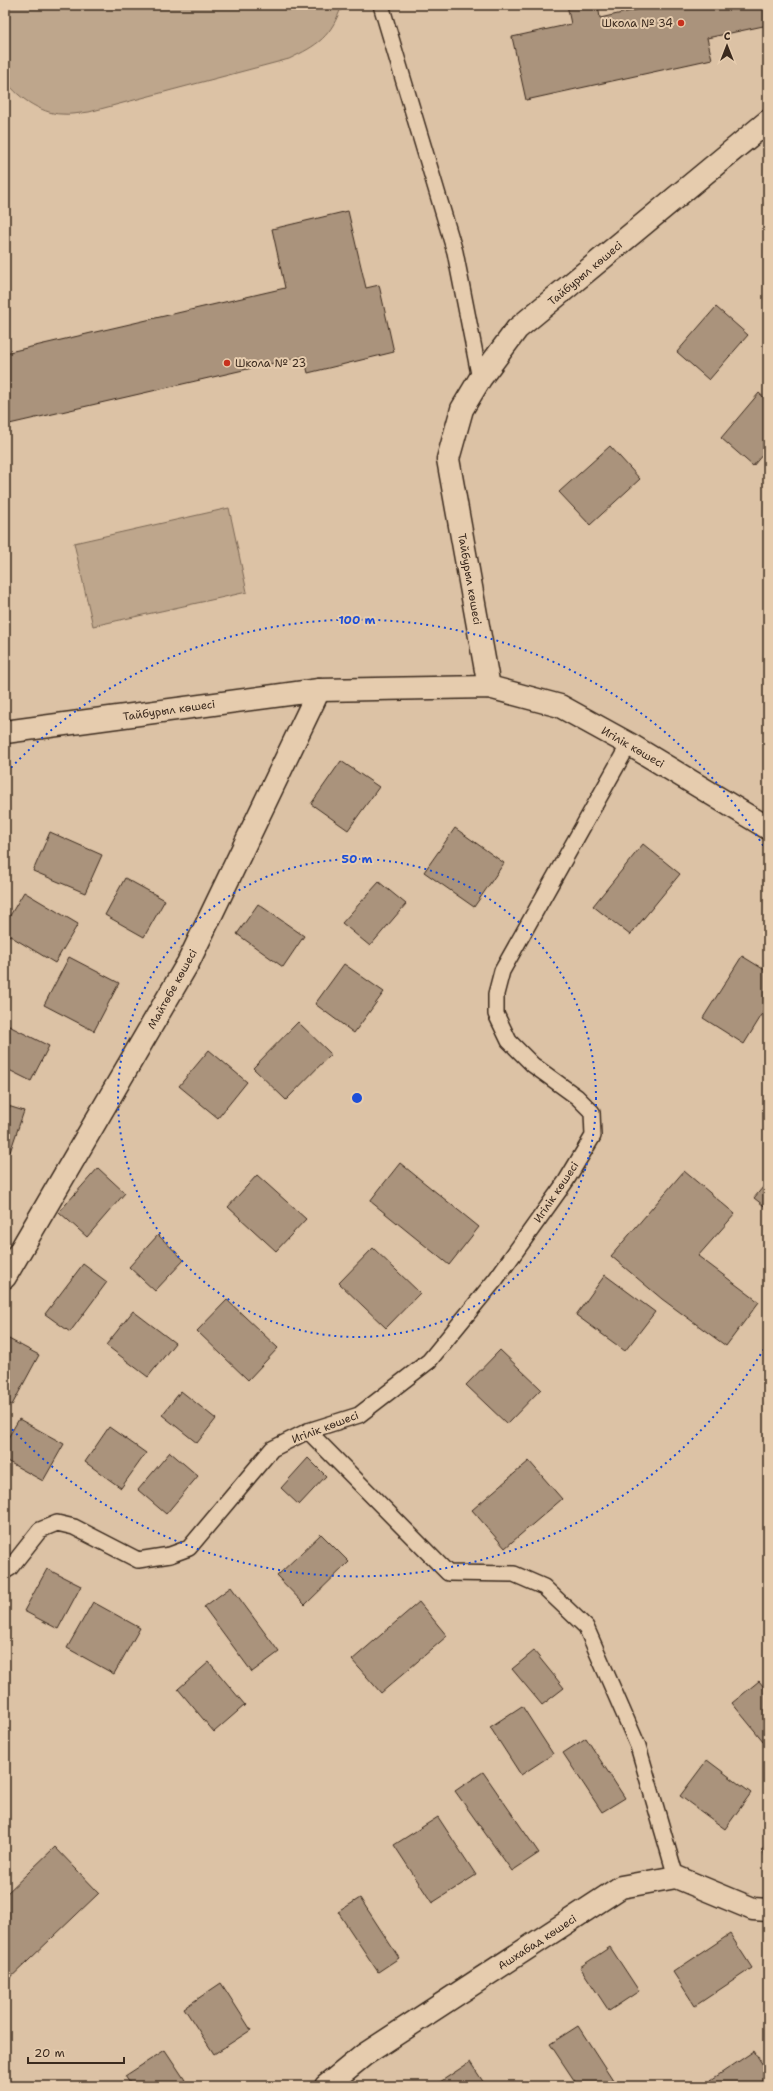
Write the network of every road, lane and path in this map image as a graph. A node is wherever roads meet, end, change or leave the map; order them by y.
1 (381, 5) edge
2 (768, 121) edge
3 (480, 379) junction
4 (489, 687) junction
5 (319, 690) junction
6 (5, 732) edge
7 (629, 744) junction
8 (768, 828) edge
9 (5, 1277) edge
10 (308, 1431) junction
11 (5, 1571) edge
12 (676, 1877) junction
13 (768, 1910) edge
14 (326, 2086) edge

1 - 3 lane
2 - 3 street, Тайбурыл көшесі
3 - 4 street, Тайбурыл көшесі
4 - 5 street, Тайбурыл көшесі
4 - 7 street, Игілік көшесі
5 - 6 street, Тайбурыл көшесі
5 - 9 street, Майтөбе көшесі
7 - 8 street, Игілік көшесі
7 - 10 lane, Игілік көшесі
10 - 11 lane, Игілік көшесі
10 - 12 lane
12 - 13 street
12 - 14 street, Ашхабад көшесі

